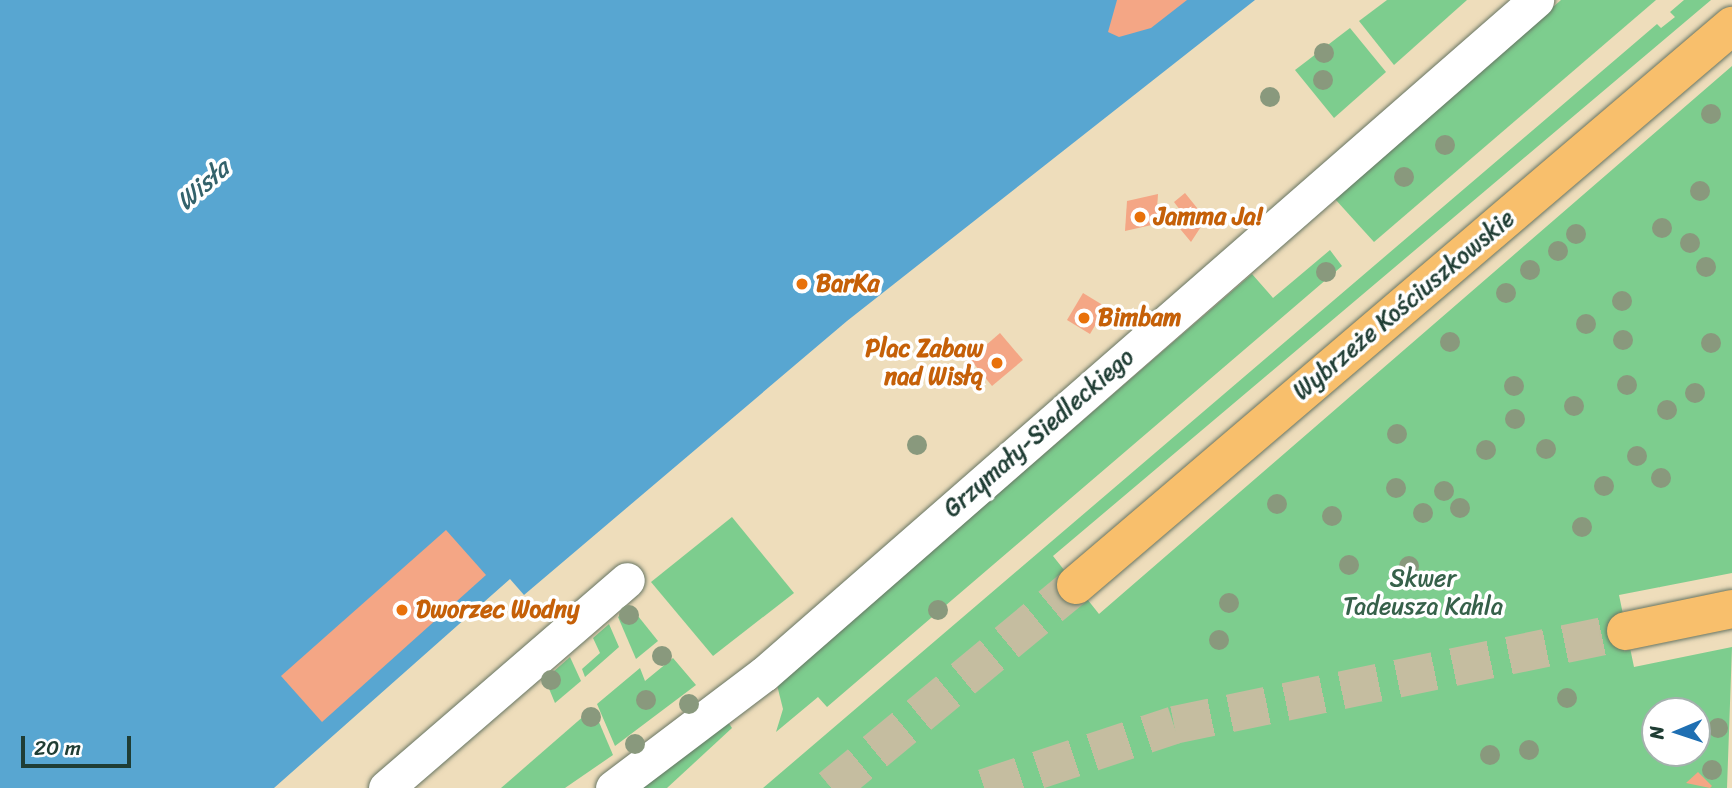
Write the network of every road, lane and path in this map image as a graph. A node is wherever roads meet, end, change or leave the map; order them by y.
1 (1536, 0) edge
2 (1732, 26) edge
3 (627, 579) dead end
4 (1076, 585) tunnel mouth
5 (1732, 609) edge
6 (1626, 631) tunnel mouth
7 (386, 788) edge
8 (614, 788) edge

1 - 8 street, Grzymały-Siedleckiego
2 - 4 main road, Wybrzeże Kościuszkowskie
3 - 7 street
5 - 6 main road

